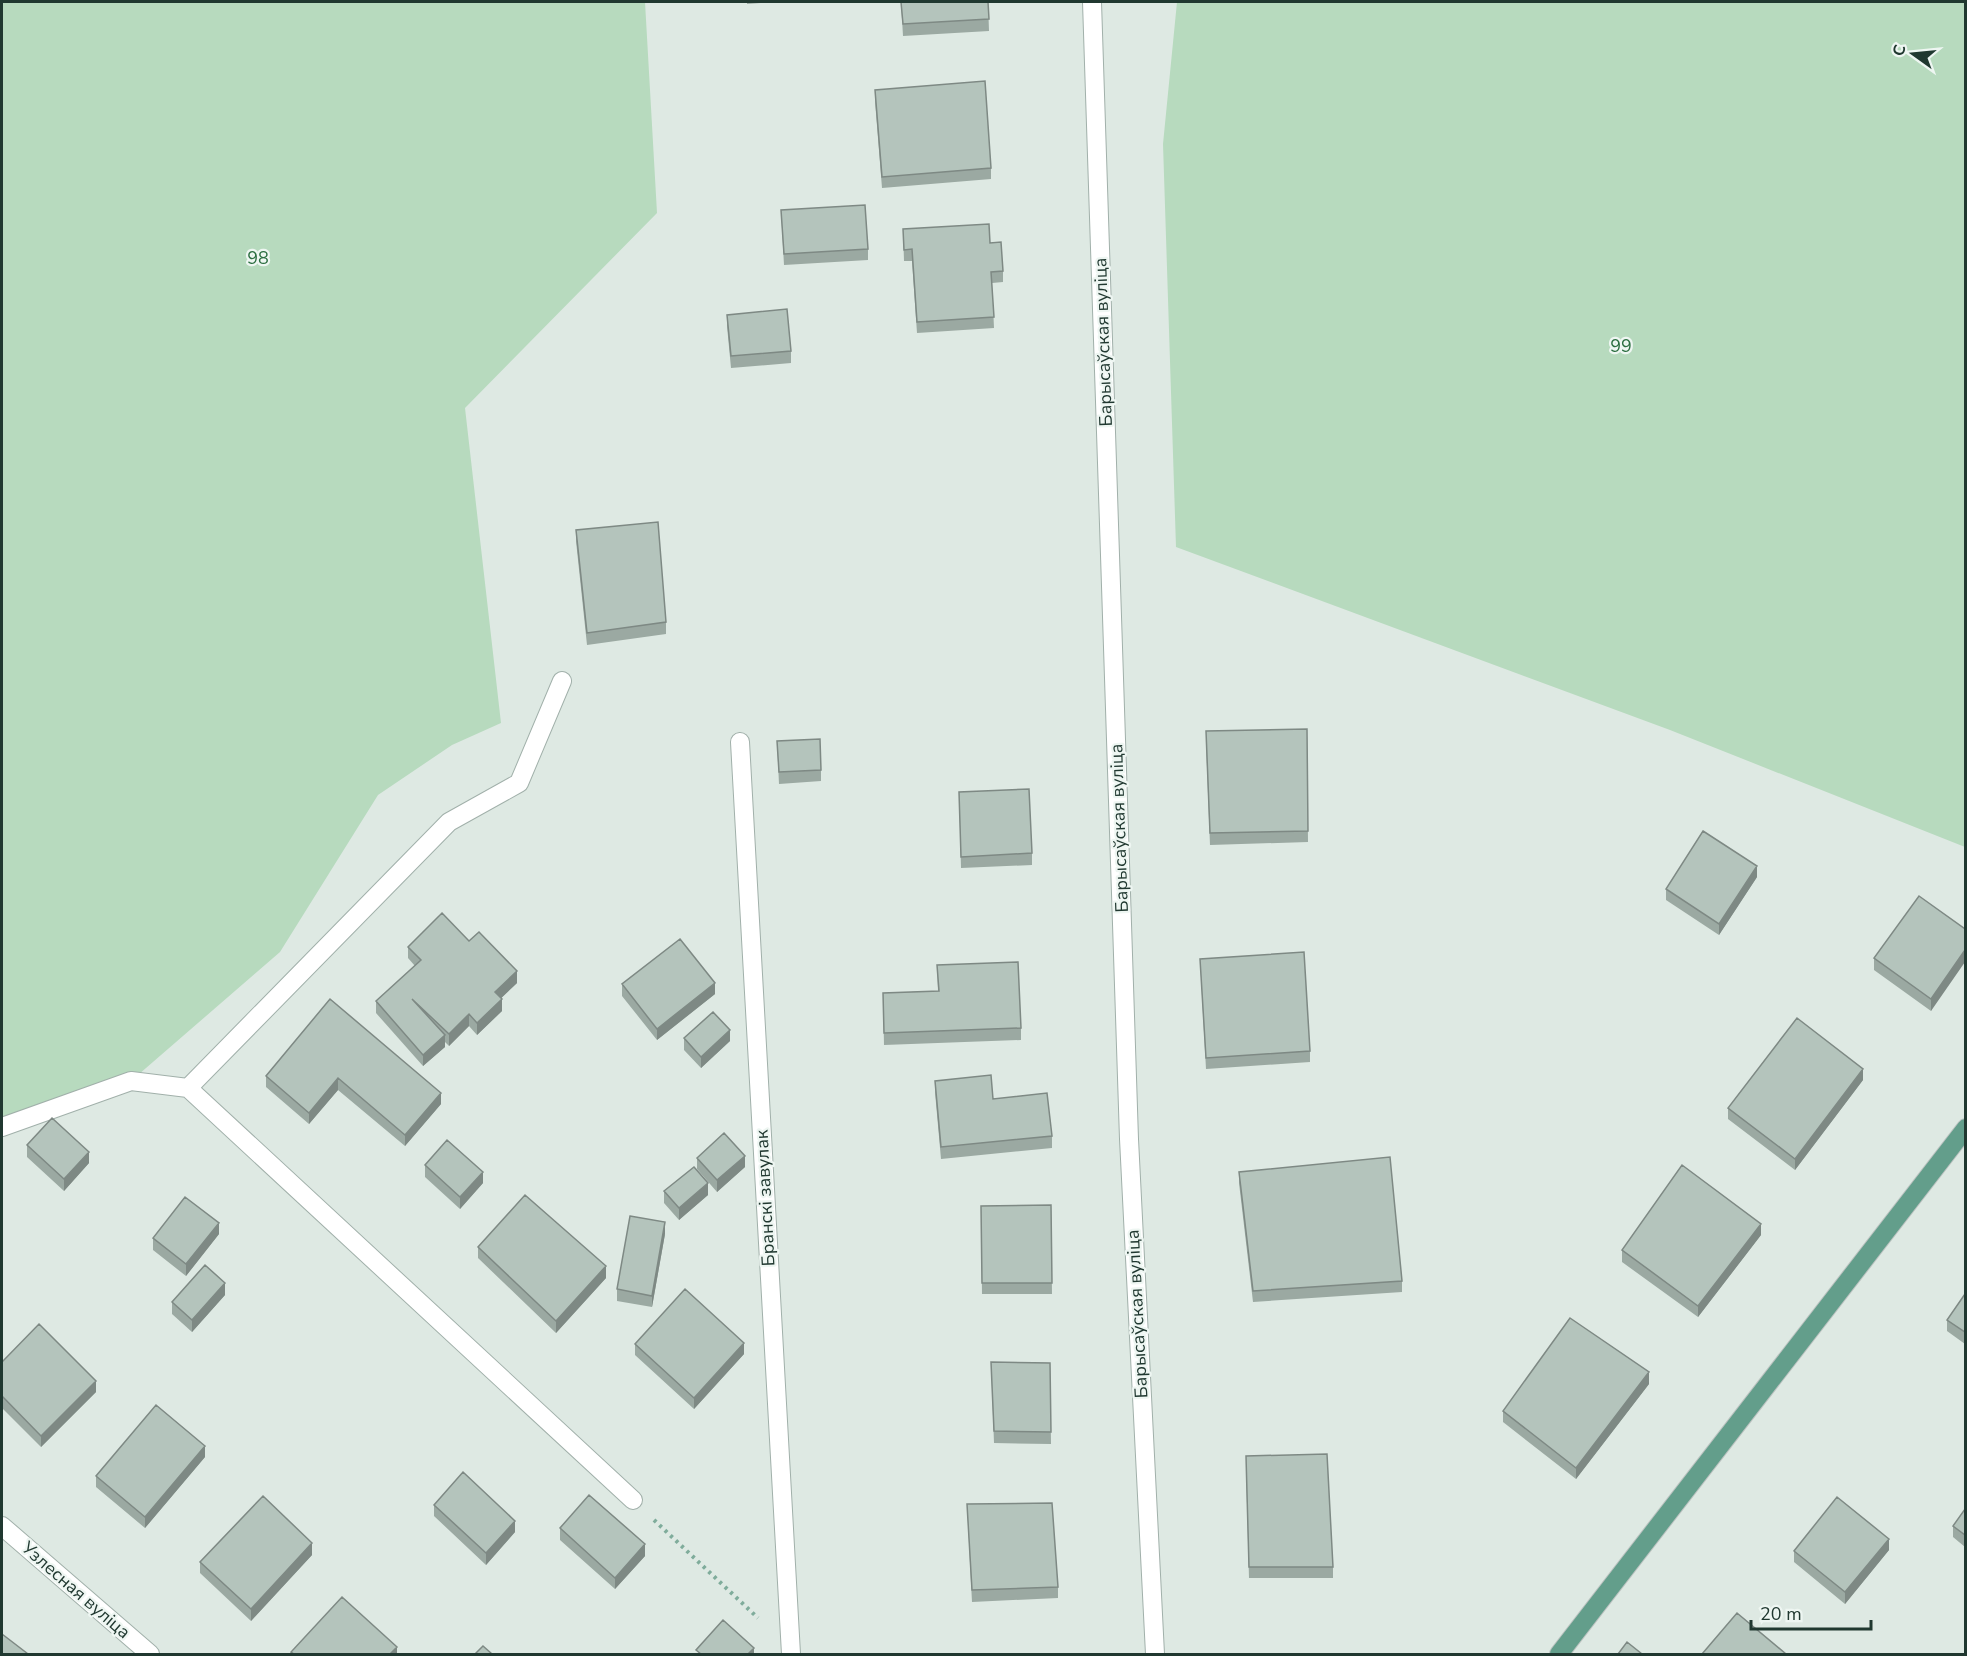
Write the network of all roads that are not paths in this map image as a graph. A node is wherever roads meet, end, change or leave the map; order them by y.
1 (1092, 2) edge
2 (562, 681) dead end
3 (740, 742) dead end
4 (188, 1088) junction
5 (2, 1127) edge
6 (1965, 1128) edge
7 (633, 1500) road end
8 (2, 1526) edge
9 (791, 1652) edge
10 (150, 1654) edge
11 (1155, 1654) edge
12 (1559, 1654) edge

1 - 11 street, Барысаўская вуліца
2 - 4 street
3 - 9 street, Бранскі завулак
4 - 5 street
4 - 7 street
6 - 12 main road
8 - 10 street, Узлесная вуліца

